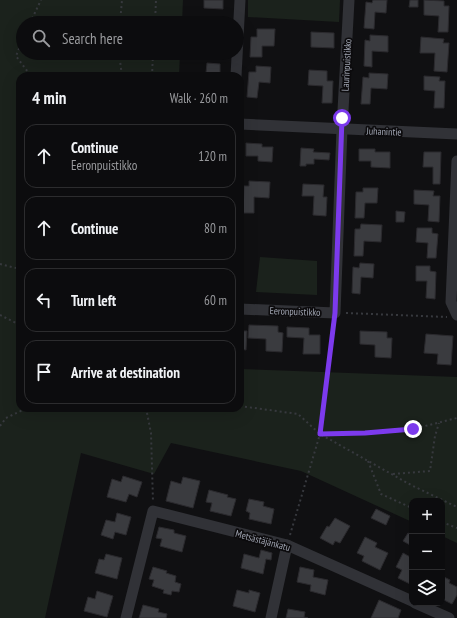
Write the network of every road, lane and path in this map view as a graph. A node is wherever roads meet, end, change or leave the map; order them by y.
1 (41, 0) edge
2 (122, 0) edge
3 (156, 0) edge
4 (240, 0) edge
5 (349, 0) edge
6 (33, 16) edge
7 (121, 16) edge
8 (155, 16) edge
9 (239, 16) edge
10 (19, 60) edge
11 (120, 60) edge
12 (153, 60) edge
13 (237, 60) edge
14 (28, 72) edge
15 (121, 72) edge
16 (152, 72) edge
17 (236, 72) edge
18 (244, 124) edge
19 (342, 129) junction
20 (457, 134) edge
21 (457, 161) edge
22 (0, 264) edge
23 (16, 268) edge
24 (244, 309) edge
25 (335, 313) junction
26 (456, 313) edge
27 (0, 315) edge
28 (16, 323) edge
29 (244, 407) edge
30 (19, 412) edge
31 (147, 412) edge
32 (457, 418) edge
33 (439, 423) junction
34 (0, 426) edge
35 (320, 434) junction
36 (368, 461) junction
37 (391, 474) junction
38 (409, 507) edge
39 (457, 507) edge
40 (153, 511) junction
41 (445, 523) edge
42 (457, 528) edge
43 (287, 545) junction
44 (409, 601) edge
45 (422, 606) edge
46 (126, 618) edge
47 (270, 618) edge
48 (449, 618) edge

1 - 6 path
2 - 7 path
3 - 8 path
4 - 9 street
5 - 19 street, Laurinpuistikko
10 - 14 path
11 - 15 path
12 - 16 path
13 - 17 street
18 - 19 street, Juhanintie
19 - 20 street, Juhanintie
19 - 25 street, Eeronpuistikko
21 - 26 street
22 - 23 path
24 - 25 street, Eeronpuistikko
25 - 26 path
25 - 35 path
27 - 28 path
29 - 35 path
30 - 34 path
31 - 40 path
32 - 33 path
33 - 35 path
33 - 37 path
35 - 36 path
35 - 43 path
36 - 37 path
36 - 38 path
37 - 39 path
40 - 43 street, Metsästäjänkatu
40 - 46 street
41 - 42 path
43 - 44 street, Metsästäjänkatu
43 - 47 street
45 - 48 street

